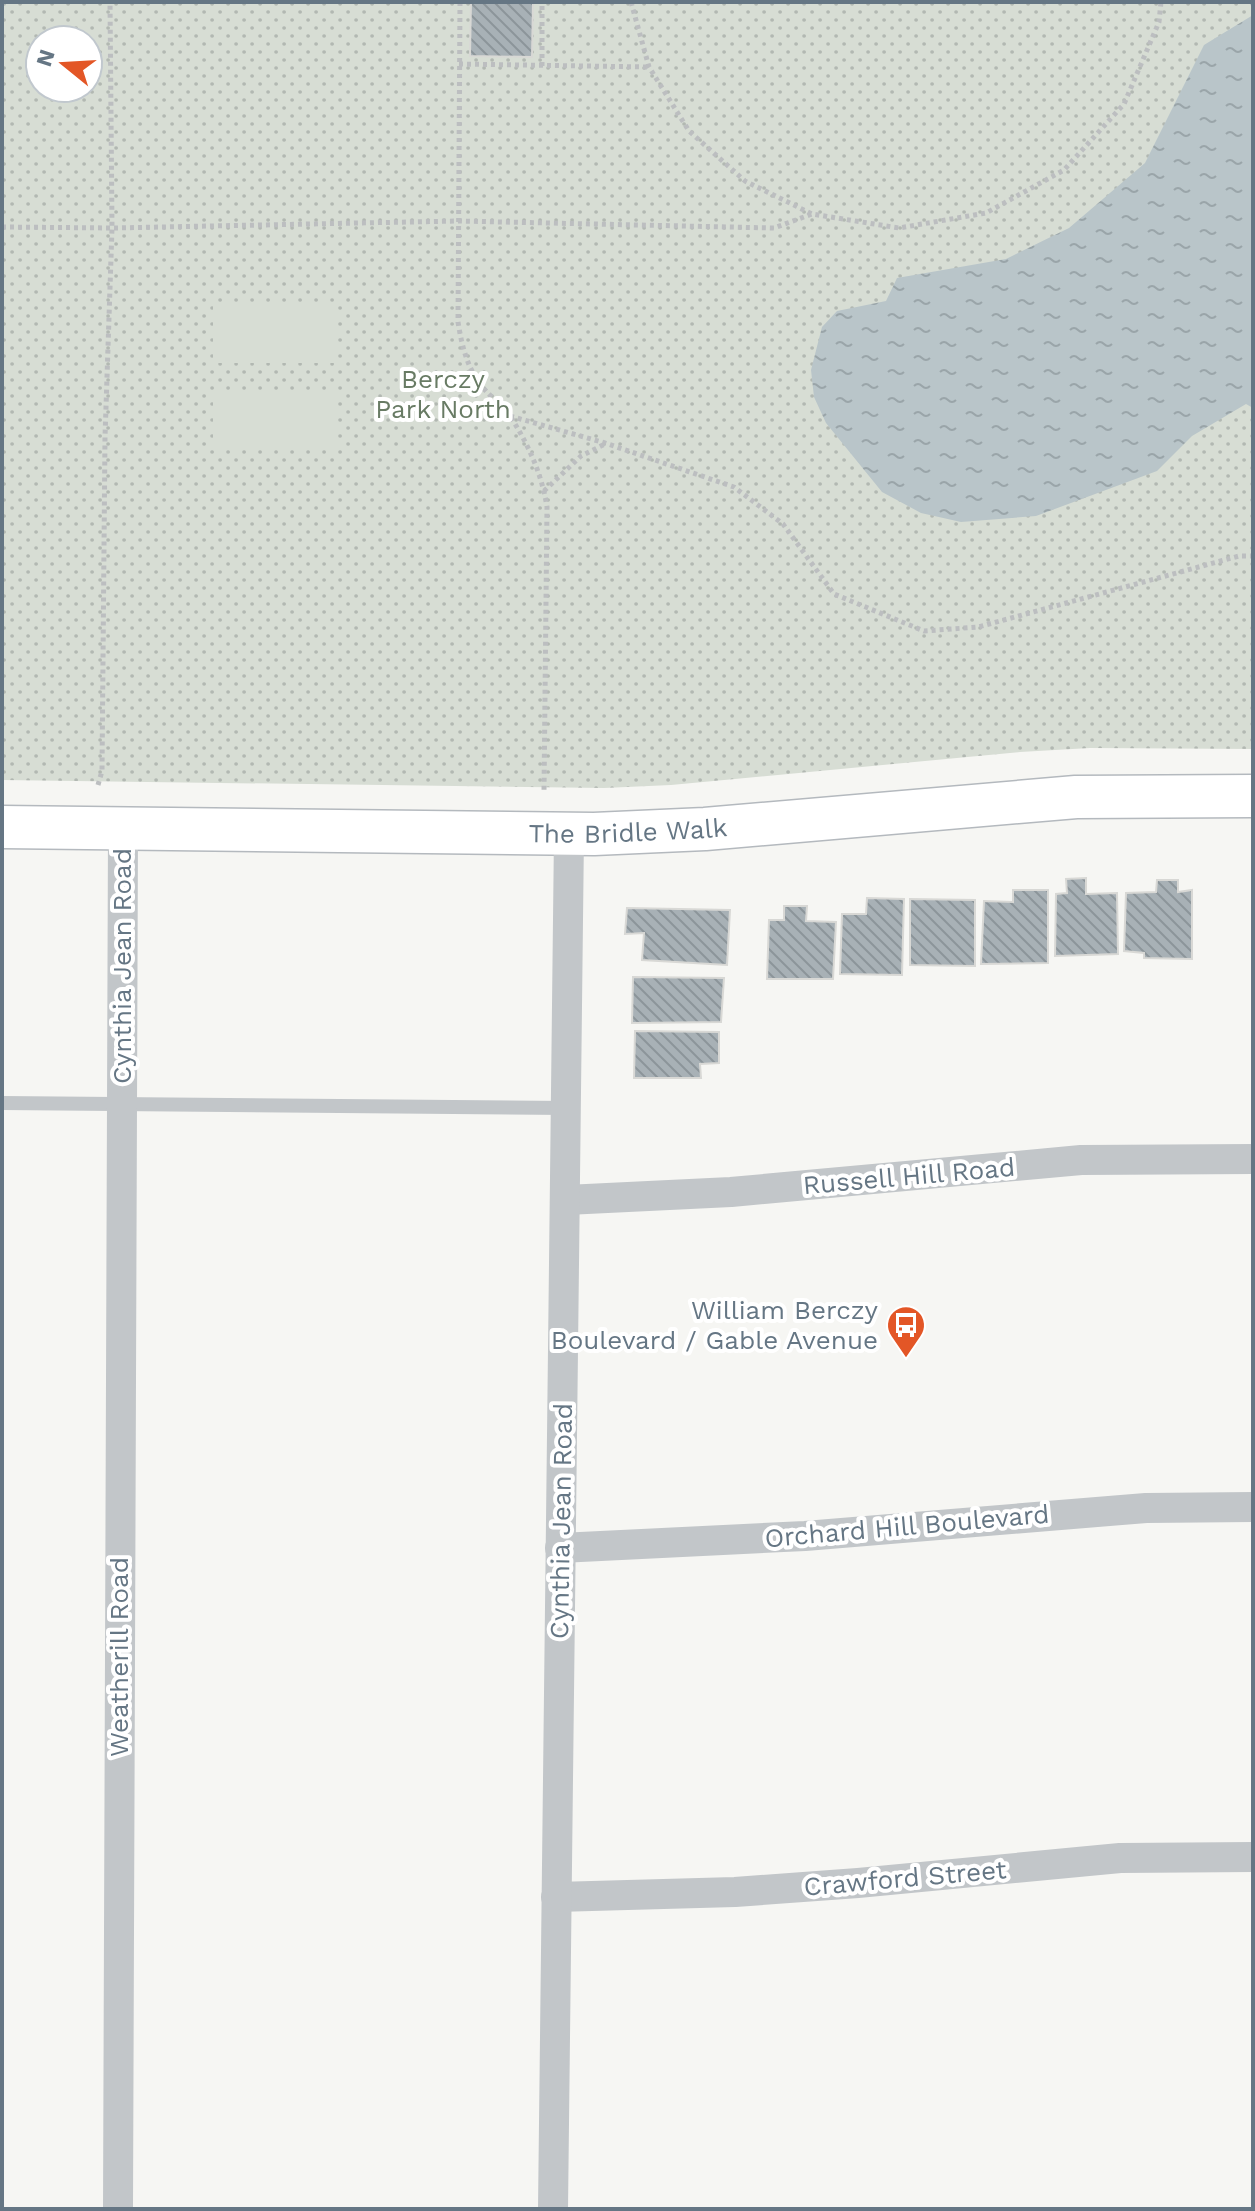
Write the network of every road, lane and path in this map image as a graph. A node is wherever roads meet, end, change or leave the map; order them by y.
1 (110, 2) edge
2 (460, 2) edge
3 (542, 2) edge
4 (631, 2) edge
5 (1161, 2) edge
6 (459, 64) junction
7 (542, 66) junction
8 (649, 67) junction
9 (812, 214) junction
10 (458, 221) junction
11 (2, 227) edge
12 (112, 228) junction
13 (510, 416) junction
14 (605, 443) junction
15 (544, 491) junction
16 (1253, 556) edge
17 (98, 785) dead end
18 (544, 791) dead end
19 (1253, 796) edge
20 (2, 827) edge
21 (123, 829) junction
22 (569, 834) junction
23 (2, 1103) edge
24 (121, 1104) junction
25 (567, 1108) junction
26 (1253, 1159) edge
27 (566, 1200) junction
28 (1253, 1507) edge
29 (560, 1548) junction
30 (1253, 1857) edge
31 (556, 1897) junction
32 (118, 2209) edge
33 (553, 2209) edge

1 - 12 path
2 - 6 path
3 - 7 path
4 - 8 path
5 - 9 path
6 - 7 path
6 - 10 path
7 - 8 path
8 - 9 path
9 - 10 path
10 - 12 path
10 - 13 path
11 - 12 path
12 - 17 path
13 - 14 path
13 - 15 path
14 - 15 path
14 - 16 path
15 - 18 path
19 - 22 street, The Bridle Walk
20 - 21 street, The Bridle Walk
21 - 22 street, The Bridle Walk
21 - 24 street, Cynthia Jean Road
22 - 25 street, Cynthia Jean Road
23 - 24 lane
24 - 25 lane
24 - 32 street, Weatherill Road
25 - 27 street, Cynthia Jean Road
26 - 27 street, Russell Hill Road
27 - 29 street, Cynthia Jean Road
28 - 29 street, Orchard Hill Boulevard
29 - 31 street, Cynthia Jean Road
30 - 31 street, Crawford Street
31 - 33 street, Cynthia Jean Road

